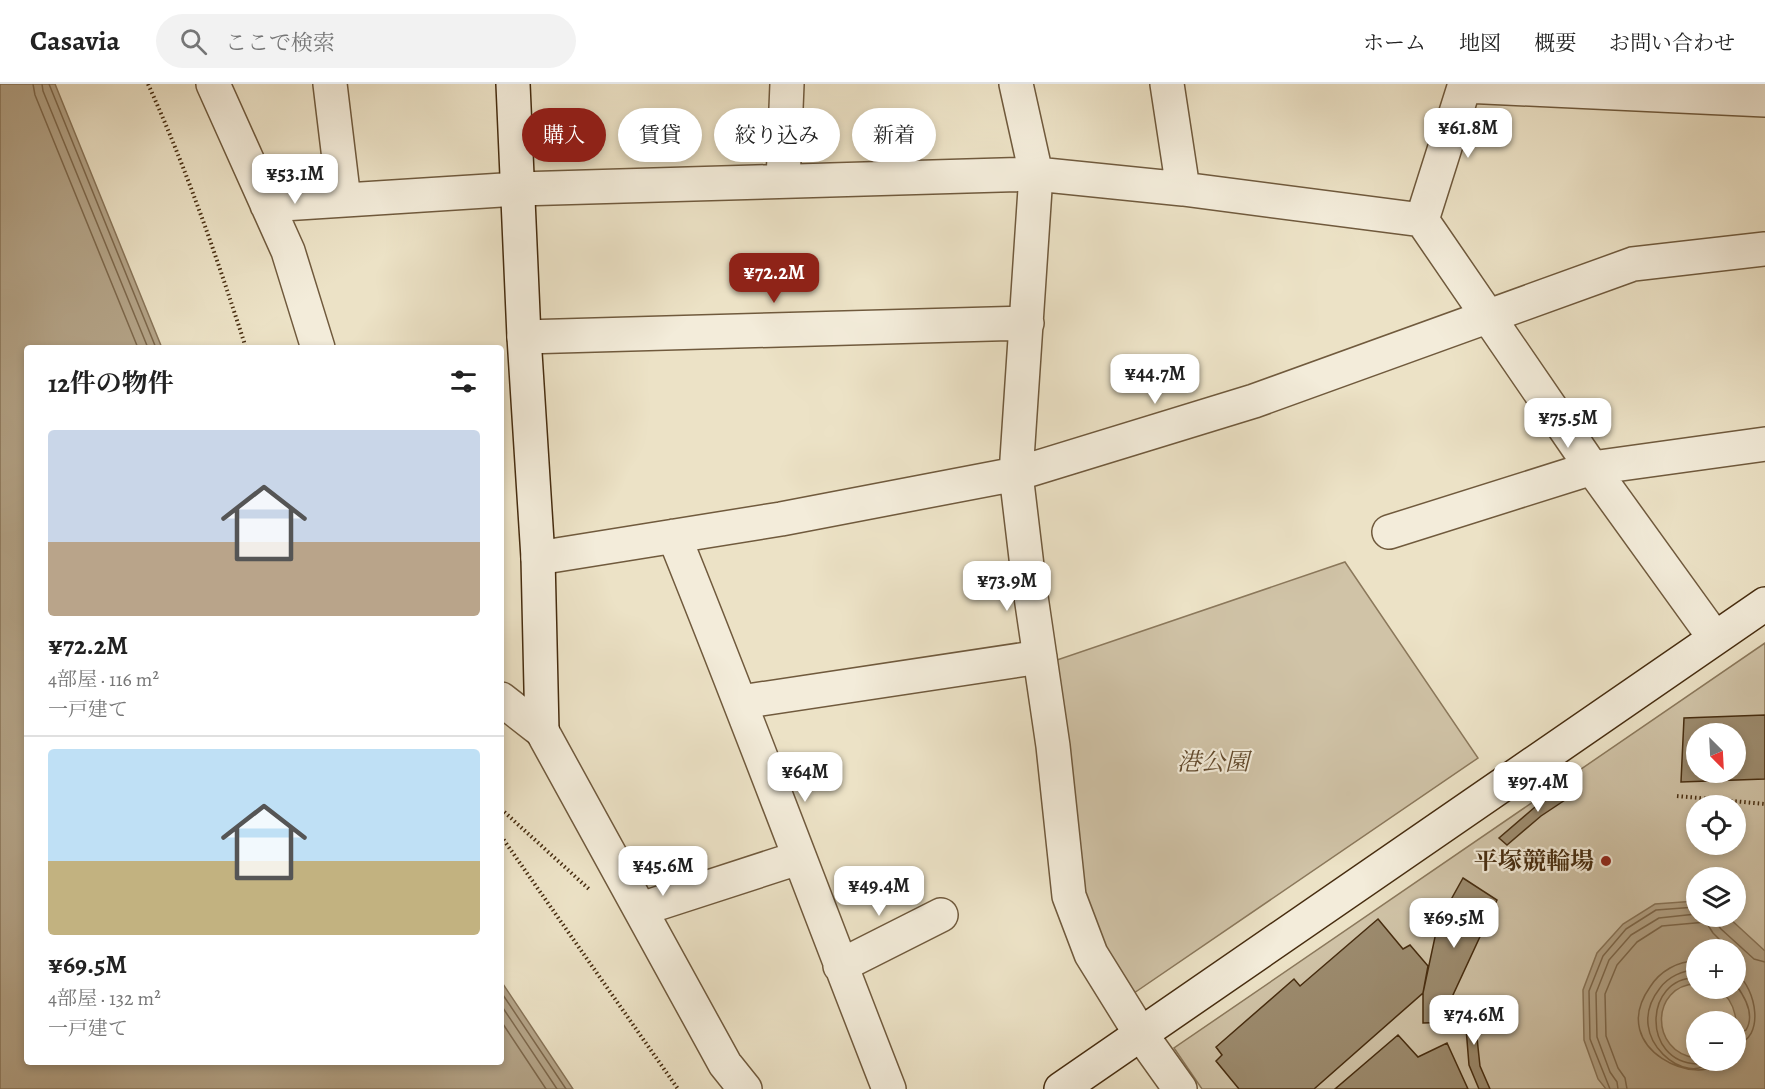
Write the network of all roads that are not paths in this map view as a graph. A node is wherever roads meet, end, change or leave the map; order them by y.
1 (213, 84) edge
2 (330, 84) edge
3 (513, 84) edge
4 (787, 84) edge
5 (1016, 84) edge
6 (1167, 84) edge
7 (1464, 85) edge
8 (1765, 100) edge
9 (1036, 174) junction
10 (783, 181) junction
11 (518, 189) junction
12 (1183, 189) junction
13 (344, 200) junction
14 (267, 205) junction
15 (1422, 220) junction
16 (1765, 249) edge
17 (1487, 317) junction
18 (1027, 323) junction
19 (524, 337) junction
20 (317, 345) edge
21 (1765, 444) edge
22 (1592, 468) junction
23 (1016, 474) junction
24 (1389, 532) dead end
25 (674, 536) junction
26 (538, 558) junction
27 (1765, 604) edge
28 (1714, 637) junction
29 (1040, 657) junction
30 (504, 701) edge
31 (741, 702) junction
32 (542, 731) junction
33 (798, 858) junction
34 (641, 909) junction
35 (941, 915) dead end
36 (840, 966) junction
37 (1140, 1033) junction
38 (745, 1089) edge
39 (889, 1089) edge
40 (1061, 1089) edge
41 (1180, 1089) edge

1 - 14 street
2 - 13 street
3 - 11 street
4 - 10 street
5 - 9 street
6 - 12 street
7 - 8 street
7 - 15 street
9 - 10 street
9 - 12 street
9 - 18 street
10 - 11 street
11 - 13 street
11 - 19 street
12 - 15 street
13 - 14 street
14 - 20 street
15 - 17 street
16 - 17 street
17 - 22 street
17 - 23 street
18 - 19 street
18 - 23 street
19 - 26 street
21 - 22 street
22 - 24 street
22 - 28 street
23 - 25 street
23 - 29 street
25 - 26 street
25 - 31 street
26 - 32 street
27 - 28 street
28 - 37 street
29 - 31 street
29 - 37 street
30 - 32 street
31 - 33 street
32 - 34 street
33 - 34 street
33 - 36 street
34 - 38 street
35 - 36 street
36 - 39 street
37 - 40 street
37 - 41 street

